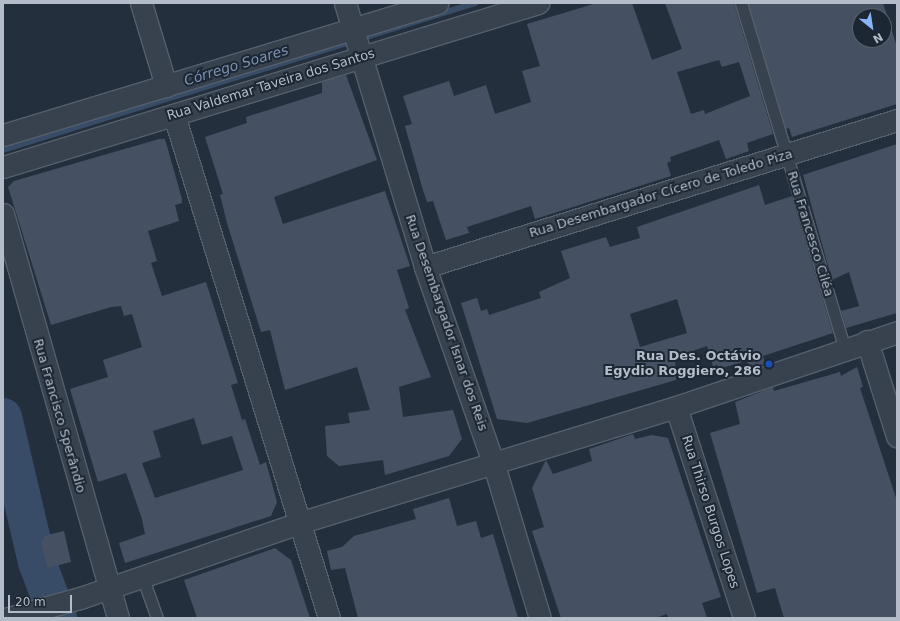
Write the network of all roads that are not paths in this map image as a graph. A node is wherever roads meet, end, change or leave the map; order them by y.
1 (141, 3) edge
2 (344, 3) edge
3 (437, 3) edge
4 (538, 3) edge
5 (741, 3) edge
6 (356, 41) junction
7 (166, 86) junction
8 (174, 115) junction
9 (897, 120) edge
10 (3, 135) edge
11 (786, 155) junction
12 (3, 167) edge
13 (3, 214) edge
14 (425, 267) junction
15 (897, 332) edge
16 (867, 341) junction
17 (845, 349) junction
18 (676, 407) junction
19 (897, 436) edge
20 (494, 465) junction
21 (299, 523) junction
22 (142, 576) junction
23 (108, 588) junction
24 (9, 618) edge
25 (118, 618) edge
26 (157, 618) edge
27 (329, 618) edge
28 (540, 618) edge
29 (744, 618) edge

1 - 7 street
2 - 6 street, Rua Desembargador Isnar dos Reis
3 - 6 street
4 - 6 street, Rua Valdemar Taveira dos Santos
5 - 11 lane, Rua Francesco Ciléa
6 - 7 street
6 - 8 street, Rua Valdemar Taveira dos Santos
6 - 14 street, Rua Desembargador Isnar dos Reis
7 - 10 street
8 - 12 street, Rua Valdemar Taveira dos Santos
8 - 21 street
9 - 11 street, Rua Desembargador Cícero de Toledo Piza
11 - 14 street, Rua Desembargador Cícero de Toledo Piza
11 - 17 lane, Rua Francesco Ciléa
13 - 23 street, Rua Francisco Sperândio
14 - 20 street, Rua Desembargador Isnar dos Reis
15 - 16 street
16 - 17 street
16 - 19 street
17 - 18 street
18 - 20 street
18 - 29 street, Rua Thirso Burgos Lopes
20 - 21 street
20 - 28 street, Rua Desembargador Isnar dos Reis
21 - 22 street
21 - 27 street
22 - 23 street
22 - 26 lane
23 - 24 street
23 - 25 street, Rua Francisco Sperândio

